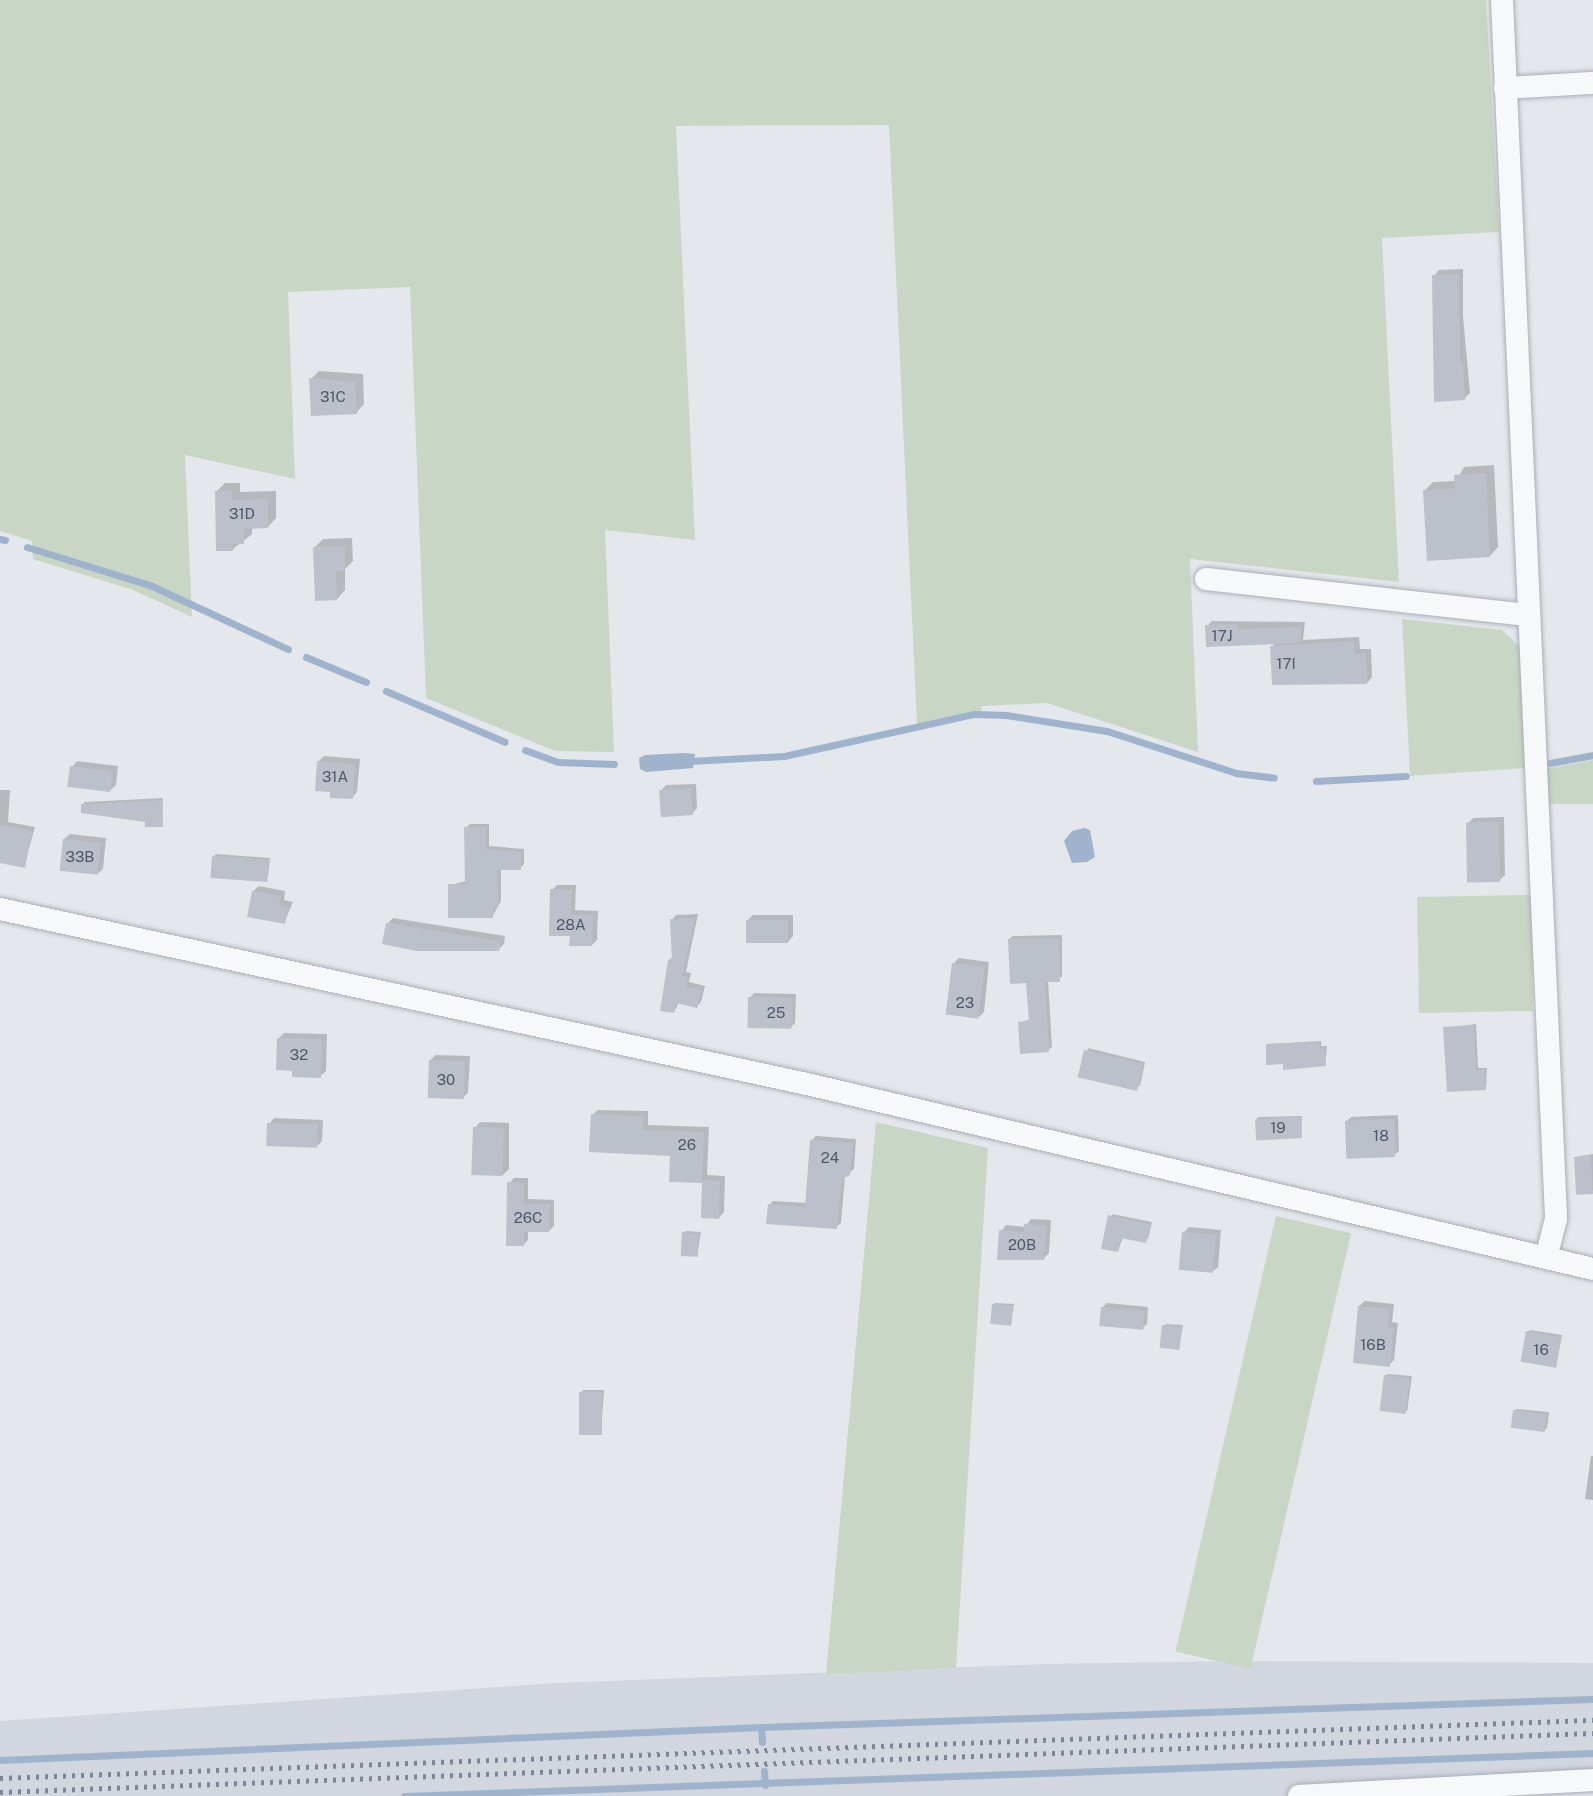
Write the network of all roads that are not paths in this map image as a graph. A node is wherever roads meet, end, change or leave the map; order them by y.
1 (1502, 0) edge
2 (1593, 83) edge
3 (1504, 88) junction
4 (1206, 579) dead end
5 (1527, 615) junction
6 (0, 909) edge
7 (1546, 1258) junction
8 (1593, 1269) edge
9 (1593, 1780) edge
10 (1299, 1796) edge

1 - 3 street
2 - 3 street
3 - 5 street
4 - 5 street
5 - 7 street
6 - 7 street
7 - 8 street
9 - 10 street

